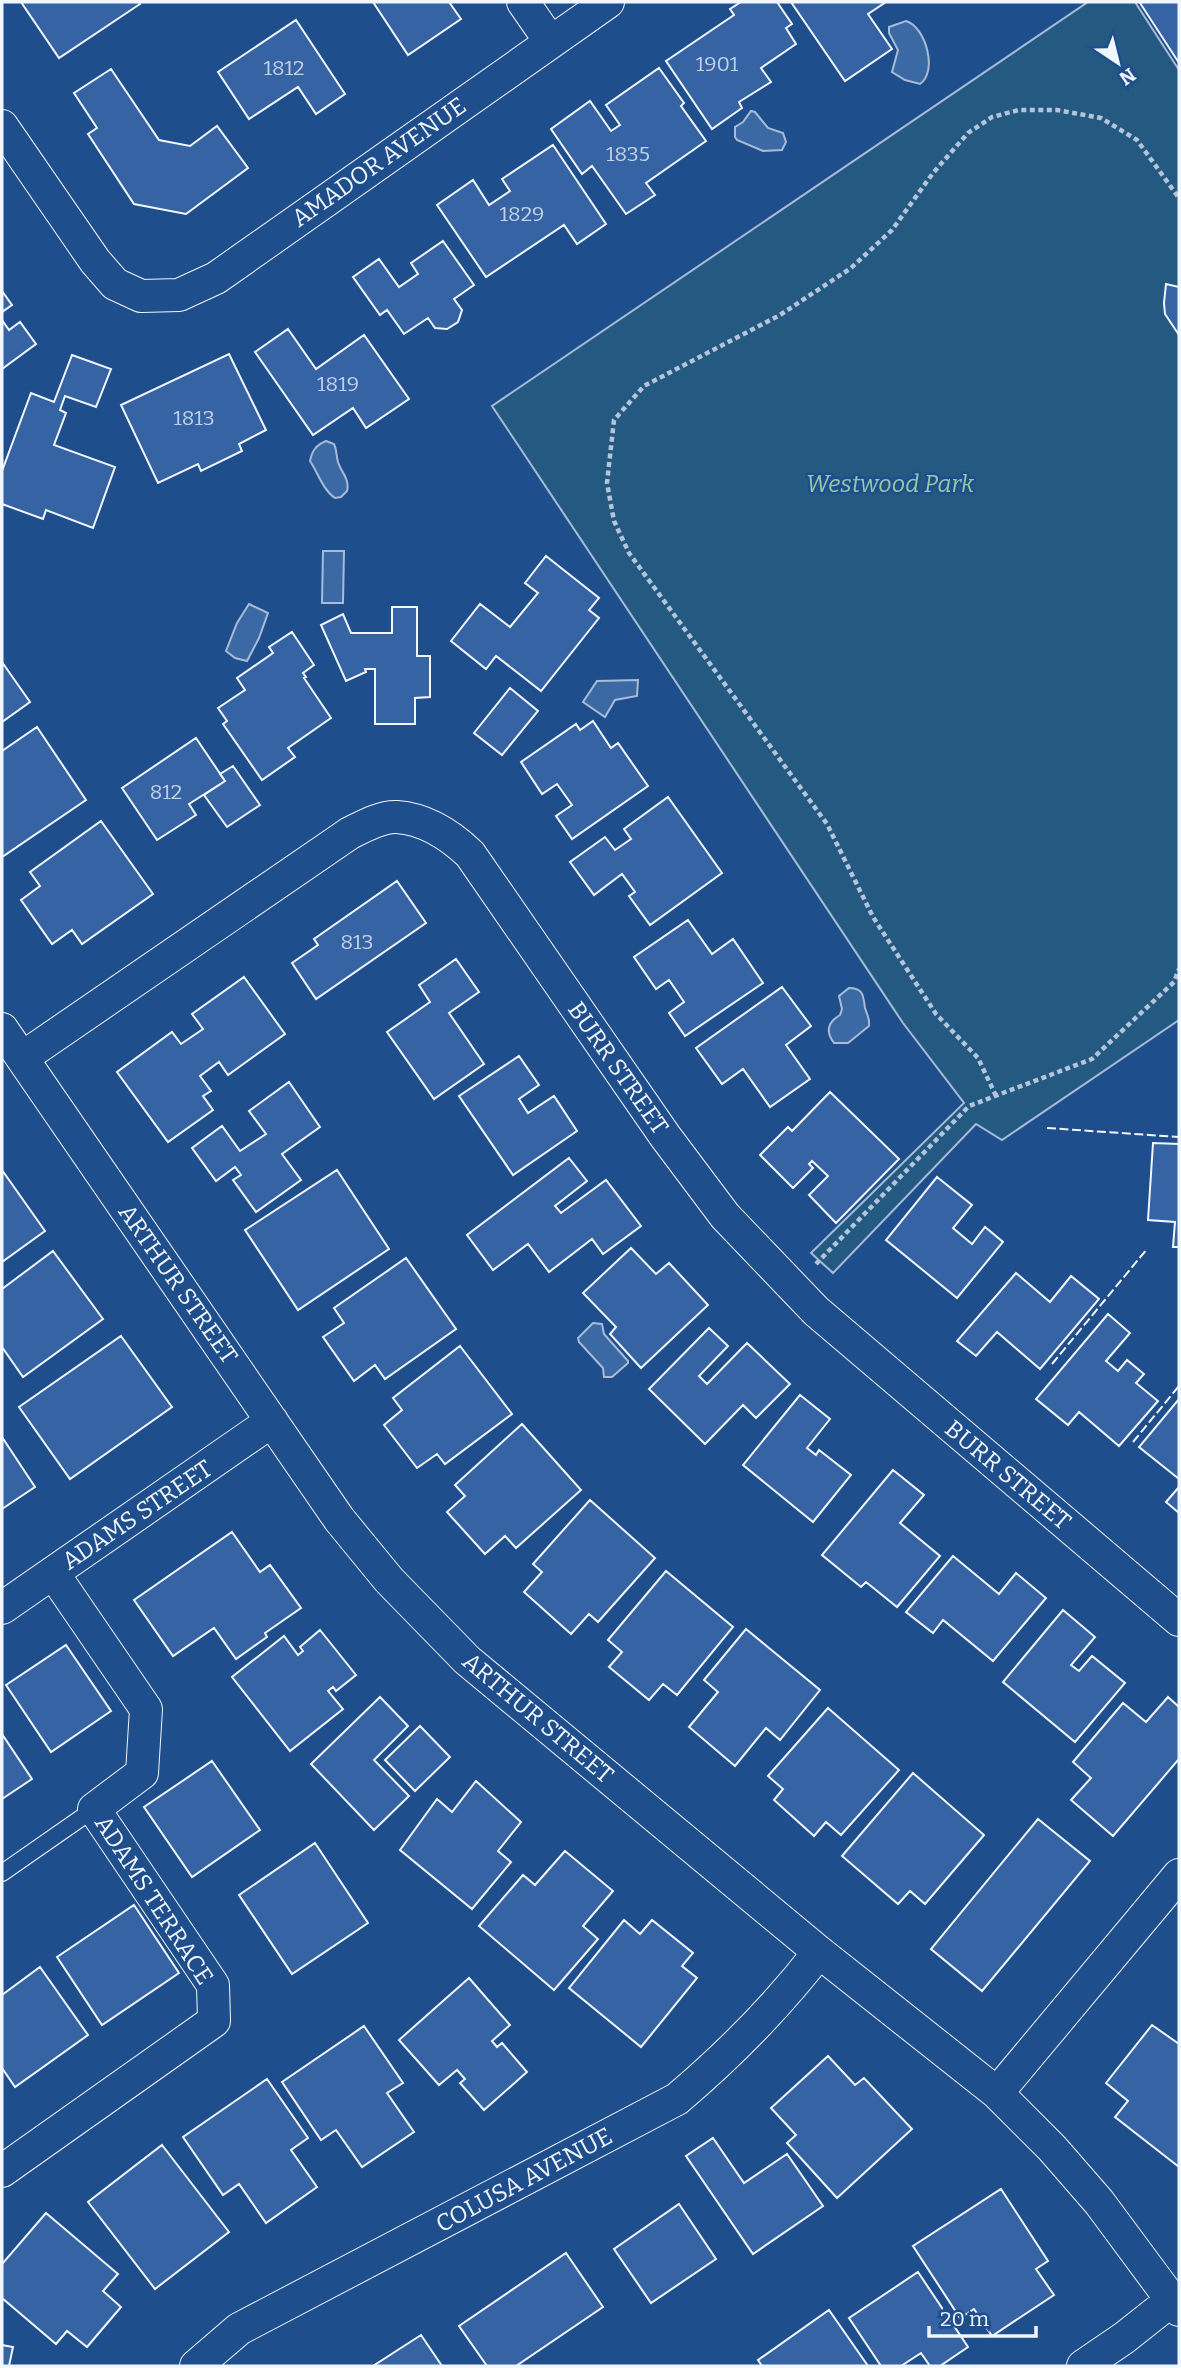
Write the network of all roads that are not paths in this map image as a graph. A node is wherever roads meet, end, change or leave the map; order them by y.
1 (523, 2) edge
2 (608, 2) edge
3 (550, 41) junction
4 (2, 126) edge
5 (2, 1029) edge
6 (22, 1058) junction
7 (272, 1421) junction
8 (53, 1573) junction
9 (2, 1608) edge
10 (1179, 1620) edge
11 (94, 1809) junction
12 (2, 1872) edge
13 (1179, 1875) edge
14 (819, 1952) junction
15 (997, 2093) junction
16 (2, 2171) edge
17 (1176, 2305) edge
18 (196, 2366) edge
19 (1083, 2366) edge

1 - 3 street
2 - 3 street, AMADOR AVENUE
3 - 4 street, AMADOR AVENUE
5 - 6 street, ARTHUR STREET
6 - 7 street, ARTHUR STREET
6 - 10 street, BURR STREET
7 - 8 street, ADAMS STREET
7 - 14 street, ARTHUR STREET
8 - 9 street, ADAMS STREET
8 - 11 street, ADAMS TERRACE
11 - 12 lane
11 - 16 street, ADAMS TERRACE
13 - 15 street
14 - 15 street, ARTHUR STREET
14 - 18 street, COLUSA AVENUE
15 - 17 street, ARTHUR STREET
17 - 19 street

